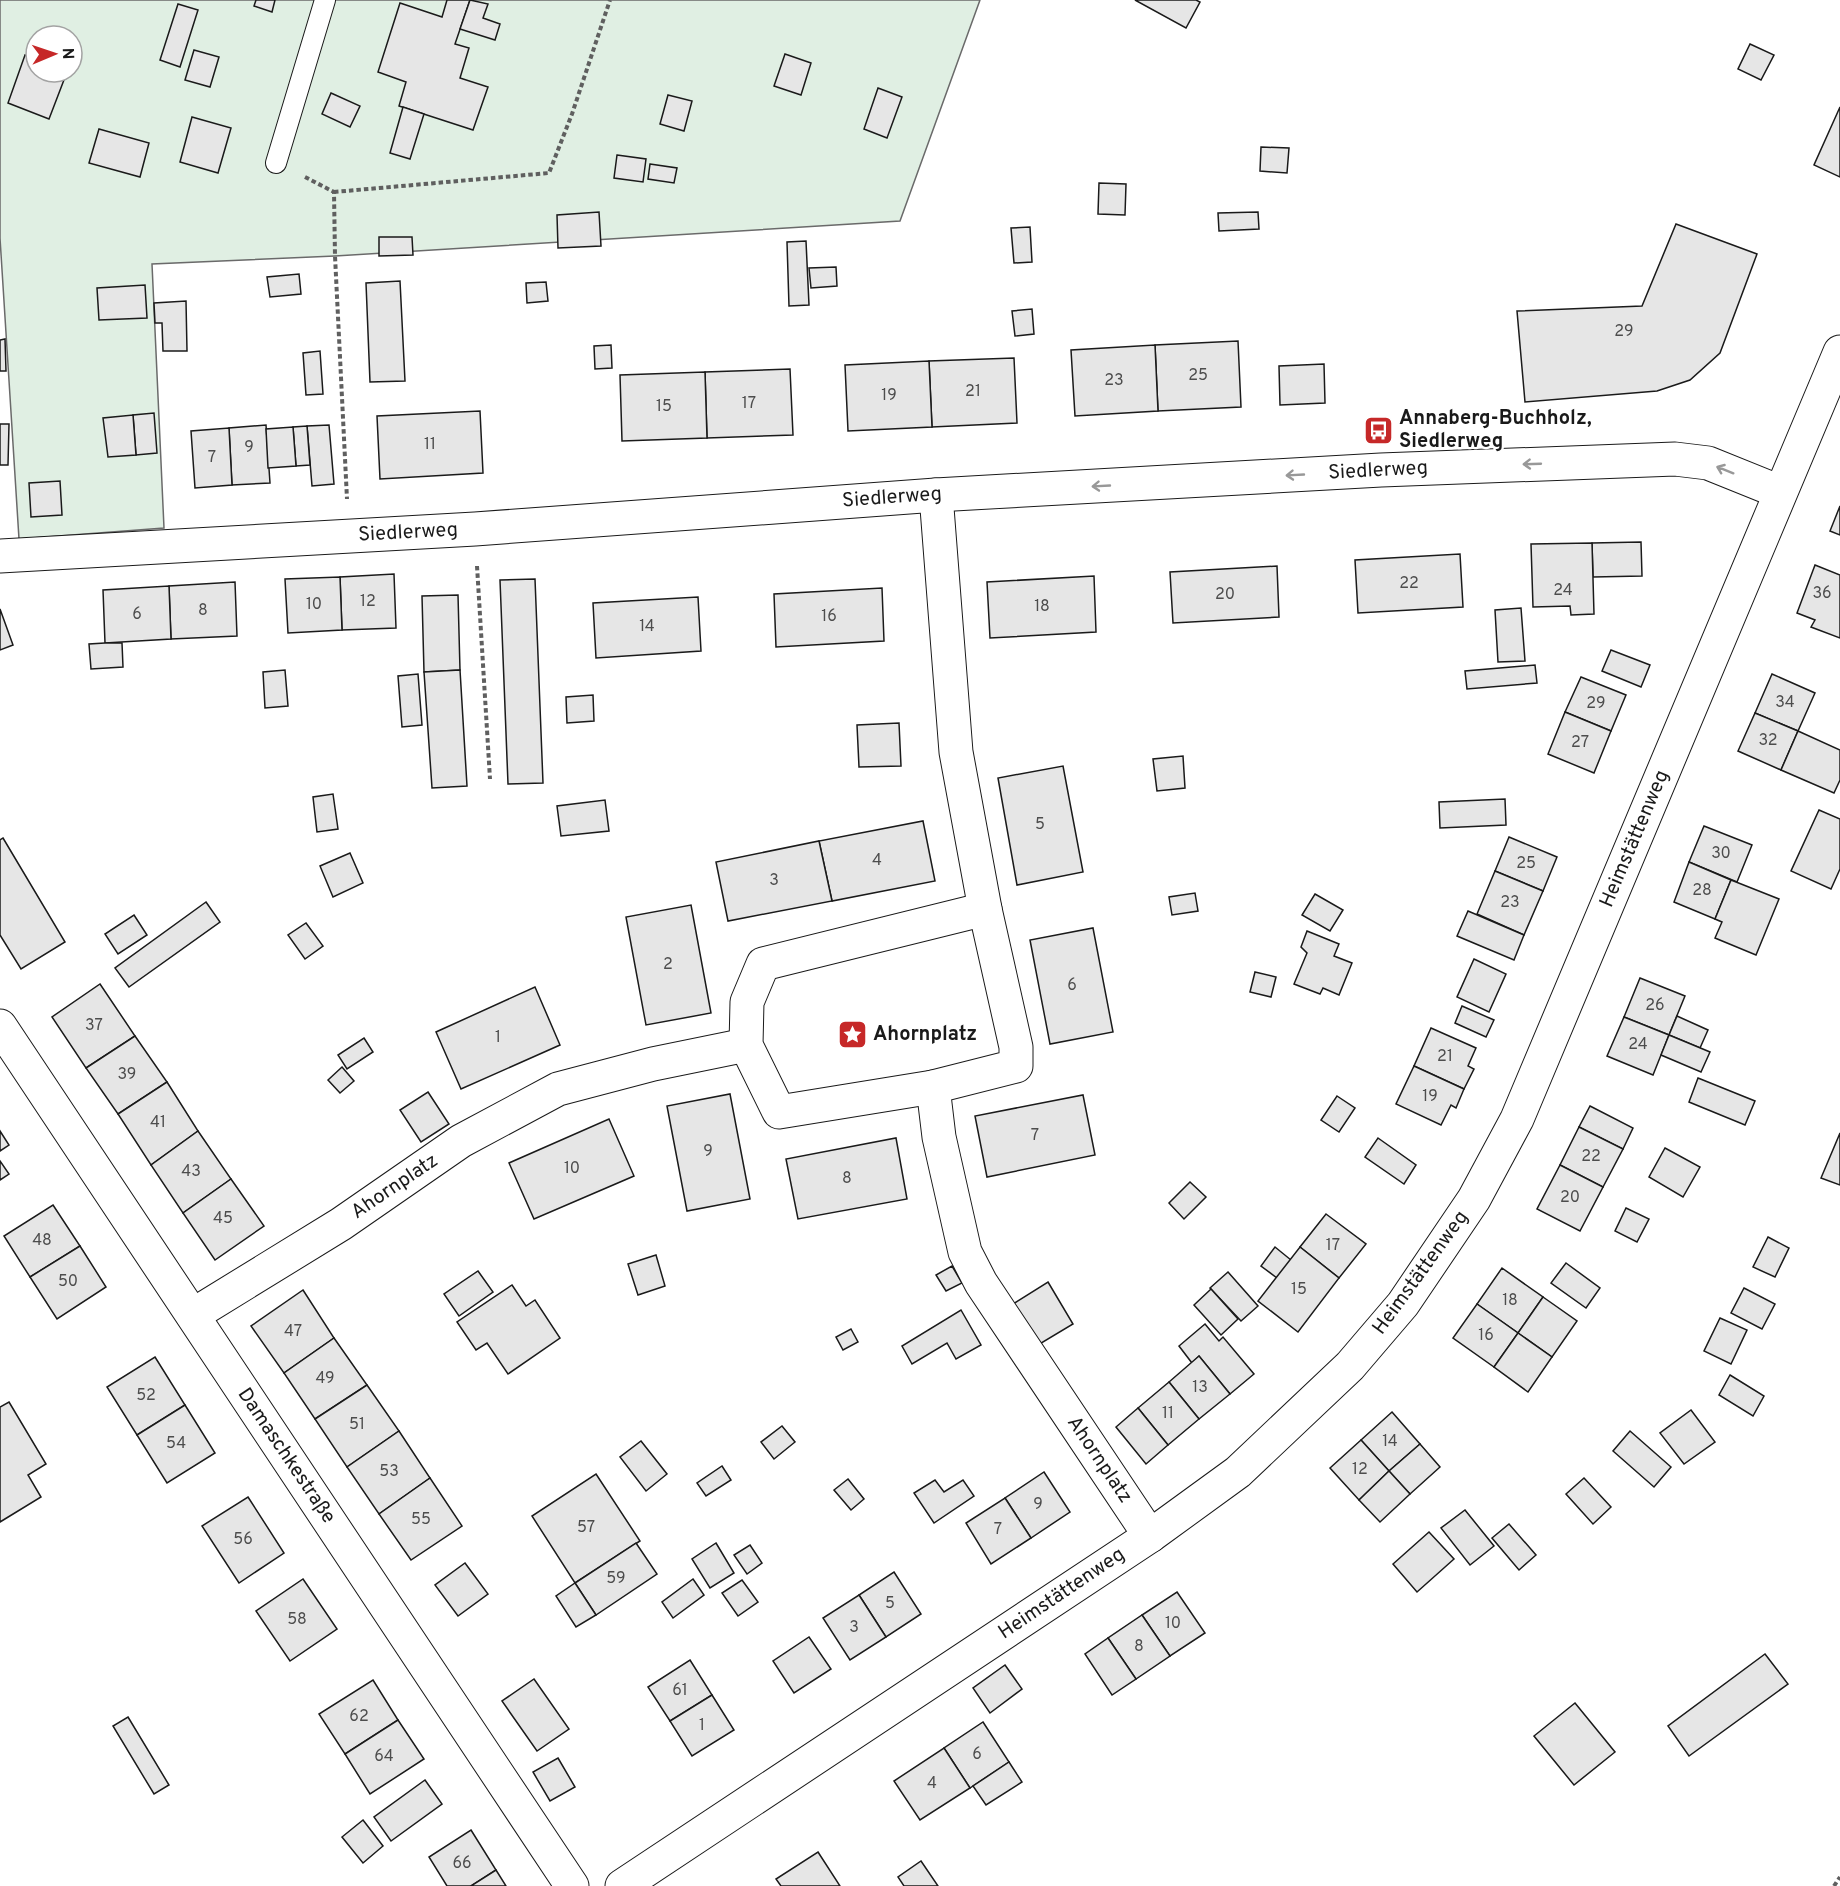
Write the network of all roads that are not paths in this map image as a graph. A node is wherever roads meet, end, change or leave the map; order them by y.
1 (324, 0) edge
2 (276, 163) road end
3 (1840, 352) edge
4 (1780, 492) junction
5 (936, 495) junction
6 (0, 556) edge
7 (985, 909) junction
8 (0, 1026) edge
9 (746, 1045) junction
10 (933, 1088) junction
11 (193, 1315) junction
12 (1150, 1536) junction
13 (572, 1886) edge
14 (622, 1886) edge

1 - 2 lane
3 - 4 street, Heimstättenweg
4 -> 5 street, Siedlerweg
4 - 12 street, Heimstättenweg
5 - 6 street, Siedlerweg
5 - 7 street
7 - 9 street
7 - 10 street
8 - 11 street, Damaschkestraße
9 - 10 street
9 - 11 street, Ahornplatz
10 - 12 street, Ahornplatz
11 - 13 street, Damaschkestraße
12 - 14 street, Heimstättenweg

